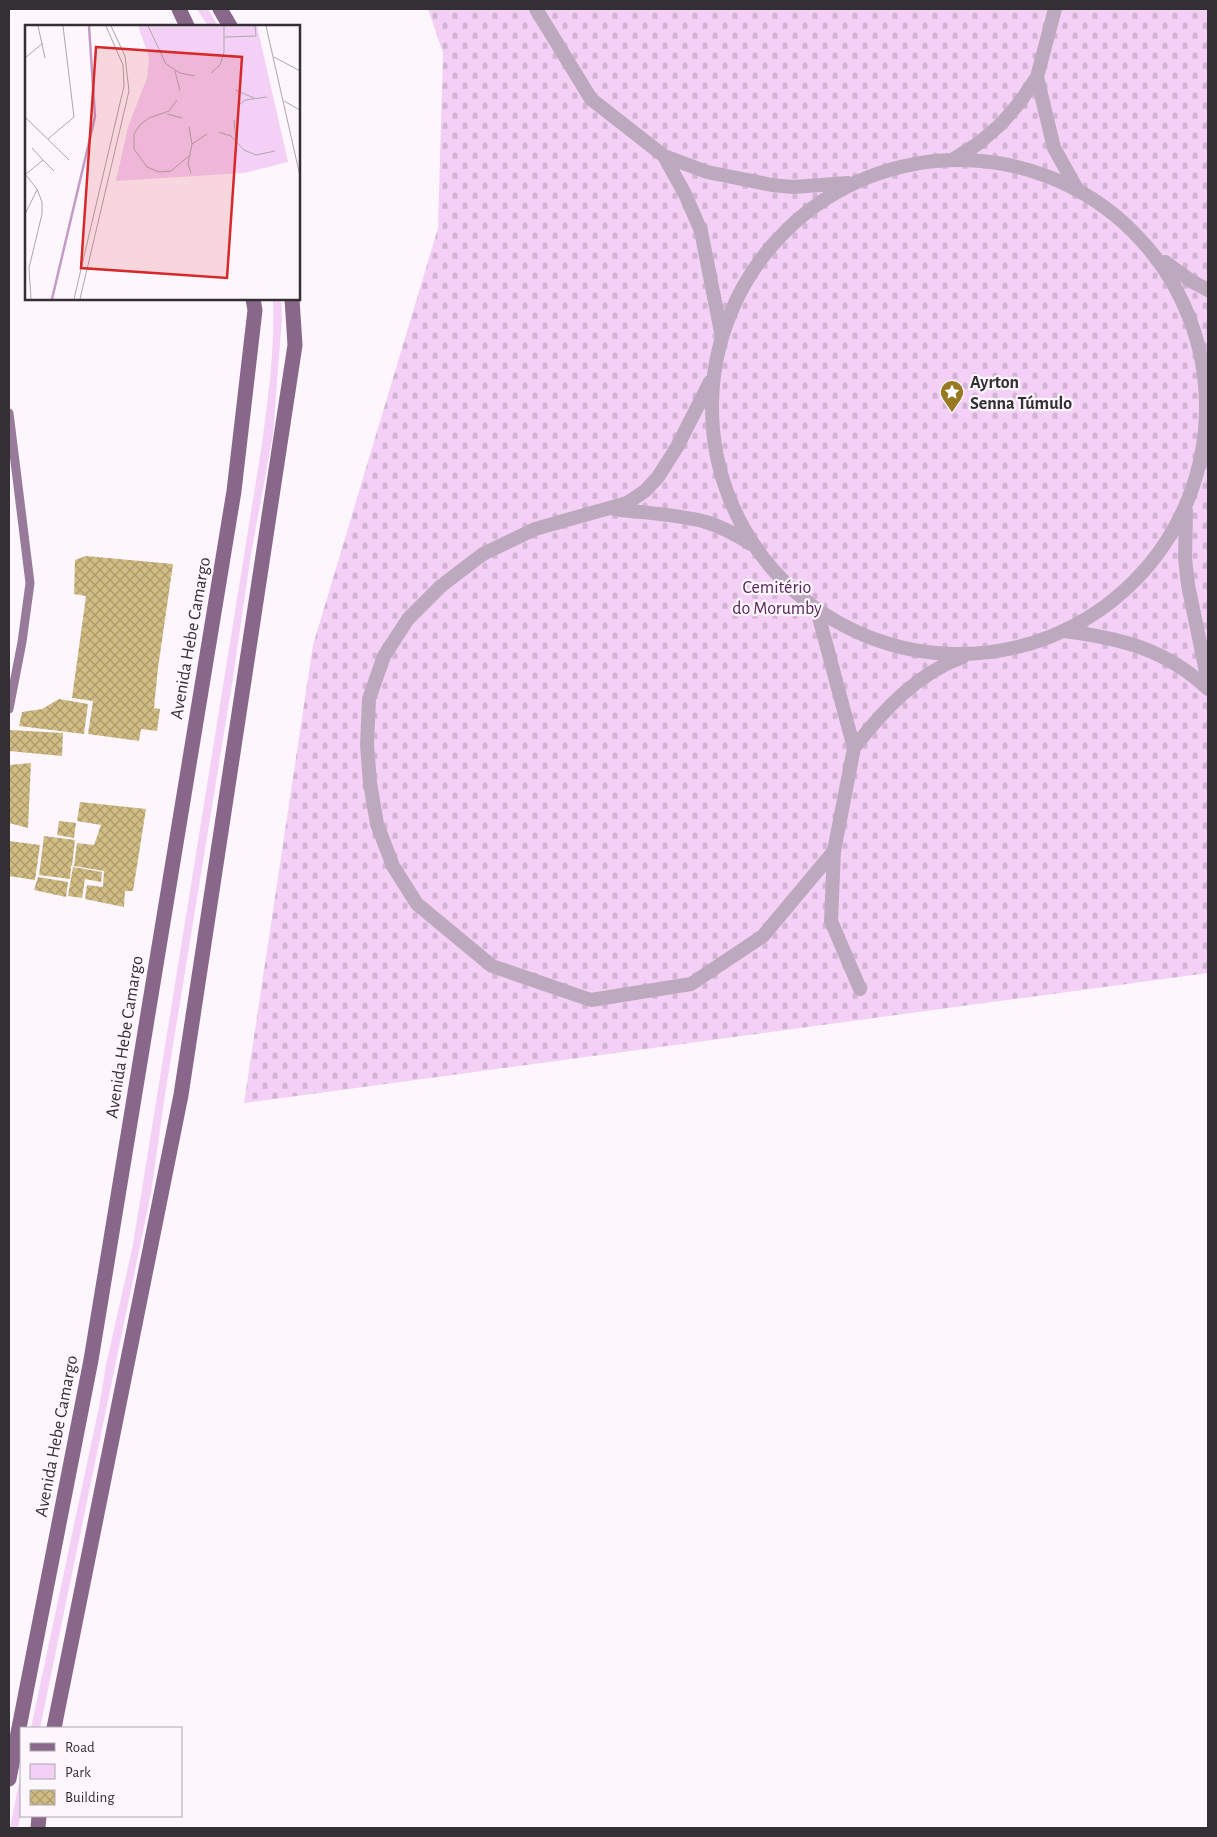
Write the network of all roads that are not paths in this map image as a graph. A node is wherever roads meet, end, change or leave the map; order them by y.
1 (179, 9) edge
2 (220, 9) edge
3 (536, 9) edge
4 (1055, 9) edge
5 (187, 25) edge
6 (229, 25) edge
7 (1037, 77) junction
8 (664, 156) junction
9 (954, 159) junction
10 (854, 183) junction
11 (1077, 189) junction
12 (1152, 252) junction
13 (1208, 290) edge
14 (253, 300) edge
15 (292, 300) edge
16 (722, 333) junction
17 (712, 377) junction
18 (1208, 406) edge
19 (1186, 506) junction
20 (608, 508) junction
21 (753, 546) junction
22 (817, 610) junction
23 (1064, 630) junction
24 (974, 654) junction
25 (1208, 680) edge
26 (1208, 689) edge
27 (854, 748) junction
28 (834, 850) junction
29 (860, 989) dead end
30 (54, 1727) edge
31 (9, 1779) edge

1 - 5 main road
2 - 6 main road
3 - 8 lane
4 - 7 lane
7 - 9 lane
7 - 11 lane
8 - 10 lane
8 - 16 lane
9 - 10 lane
9 - 11 lane
10 - 16 lane
11 - 12 lane
12 - 13 lane
12 - 18 lane
14 - 31 main road, Avenida Hebe Camargo
15 - 30 main road
16 - 17 lane
17 - 20 lane
17 - 21 lane
18 - 19 lane
19 - 23 lane
19 - 25 lane
20 - 21 lane
20 - 28 lane
21 - 22 lane
22 - 24 lane
22 - 27 lane
23 - 24 lane
23 - 26 lane
24 - 27 lane
27 - 28 lane
28 - 29 lane

